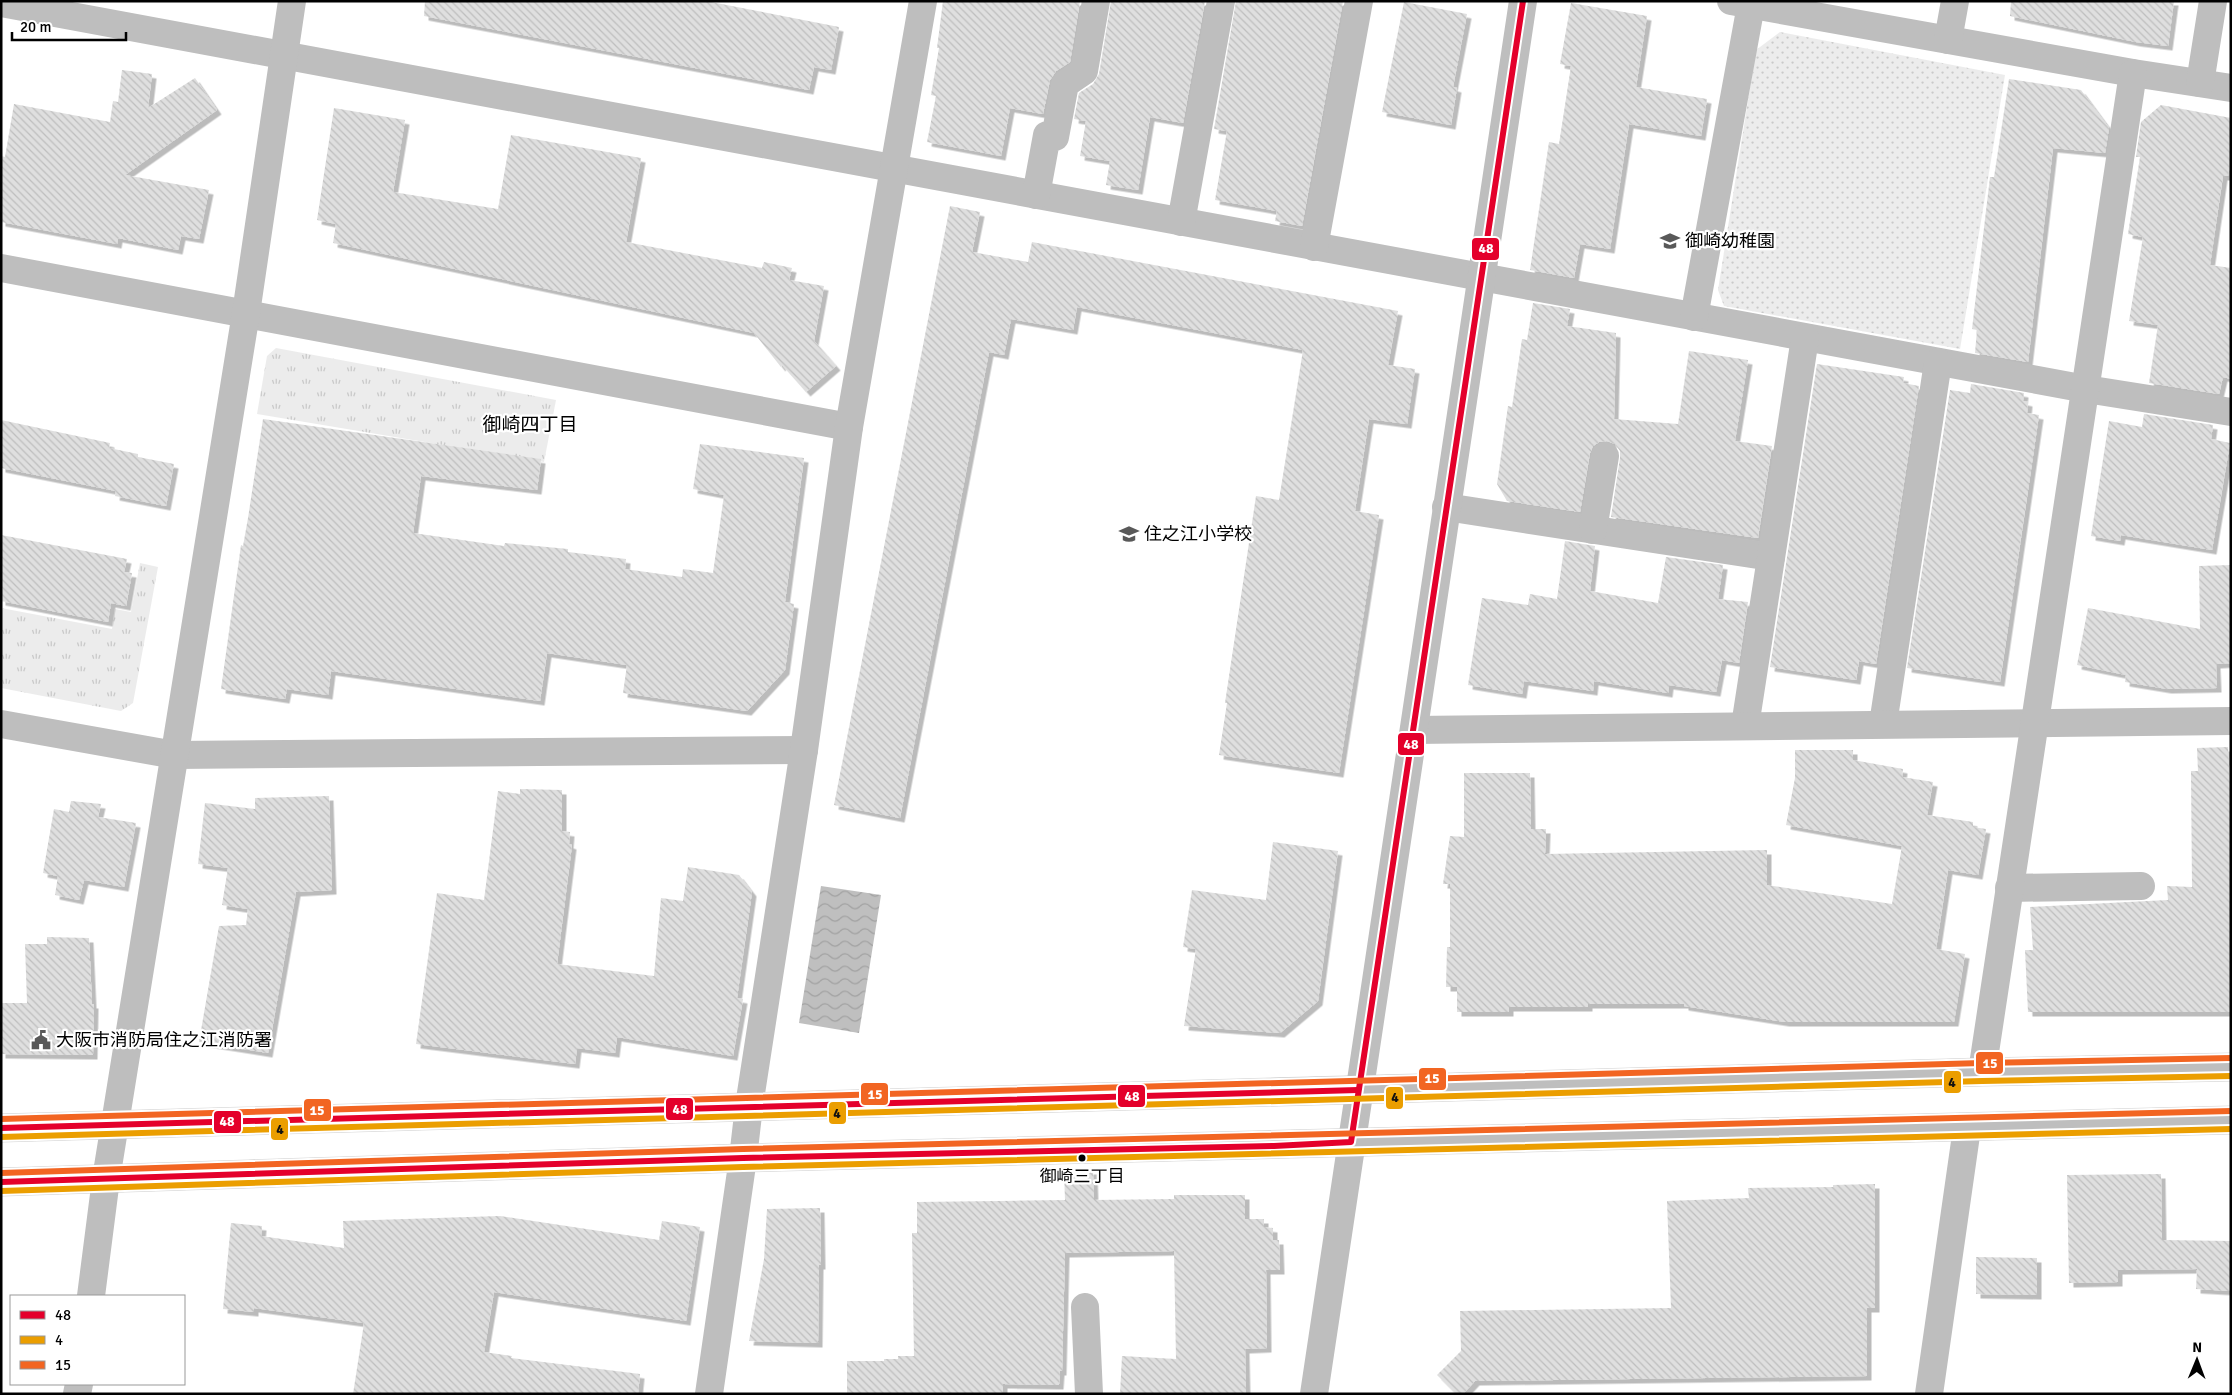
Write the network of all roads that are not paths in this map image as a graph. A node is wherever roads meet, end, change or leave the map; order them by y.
1 (292, 1) edge
2 (923, 1) edge
3 (1096, 1) edge
4 (1222, 1) edge
5 (1359, 1) edge
6 (1523, 1) edge
7 (1955, 1) edge
8 (2213, 1) edge
9 (1741, 3) edge
10 (1, 4) edge
11 (1948, 40) junction
12 (283, 56) junction
13 (2133, 73) junction
14 (2200, 83) junction
15 (2231, 88) edge
16 (895, 169) junction
17 (1036, 195) junction
18 (1181, 222) junction
19 (1314, 246) junction
20 (1, 268) edge
21 (1481, 277) junction
22 (246, 313) junction
23 (1694, 316) junction
24 (1805, 338) junction
25 (1938, 362) junction
26 (2086, 389) junction
27 (2231, 412) edge
28 (850, 427) junction
29 (1605, 456) dead end
30 (1446, 507) junction
31 (1593, 530) junction
32 (1771, 558) junction
33 (2231, 721) edge
34 (1, 724) edge
35 (1883, 724) junction
36 (2033, 724) junction
37 (1745, 726) junction
38 (1414, 730) junction
39 (804, 750) junction
40 (175, 755) junction
41 (2141, 886) dead end
42 (2009, 888) junction
43 (2231, 1067) edge
44 (1982, 1072) junction
45 (1358, 1090) junction
46 (749, 1106) junction
47 (2231, 1120) edge
48 (116, 1123) junction
49 (1, 1128) edge
50 (1968, 1128) junction
51 (1350, 1142) junction
52 (743, 1158) junction
53 (106, 1179) junction
54 (1, 1182) edge
55 (91, 1295) edge
56 (1085, 1307) dead end
57 (709, 1394) edge
58 (1088, 1394) edge
59 (1314, 1394) edge
60 (1930, 1394) edge

1 - 12 street
2 - 16 street
3 - 17 street
4 - 18 street
5 - 19 street
6 - 21 street
7 - 11 street
8 - 14 street
9 - 11 street
9 - 23 street
10 - 12 street
11 - 13 street
12 - 16 street
12 - 22 street
13 - 14 street
13 - 26 street
14 - 15 street
16 - 17 street
16 - 28 street
17 - 18 street
18 - 19 street
19 - 21 street
20 - 22 street
21 - 23 street
21 - 30 street
22 - 28 street
22 - 40 street
23 - 24 street
24 - 25 street
24 - 32 street
25 - 26 street
25 - 35 street
26 - 27 street
26 - 36 street
28 - 39 street
29 - 31 street
30 - 31 street
30 - 38 street
31 - 32 street
32 - 37 street
33 - 36 street
34 - 40 street
35 - 36 street
35 - 37 street
36 - 42 street
37 - 38 street
38 - 45 street
39 - 40 street
39 - 46 street
40 - 48 street
41 - 42 street
42 - 44 street
43 - 44 street
44 - 45 street
45 - 46 street
45 - 51 street
46 - 48 street
46 - 52 street
47 - 50 street
48 - 49 street
48 - 53 street
50 - 51 street
50 - 60 street
51 - 52 street
51 - 59 street
52 - 53 street
52 - 57 street
53 - 54 street
53 - 55 street
56 - 58 street

